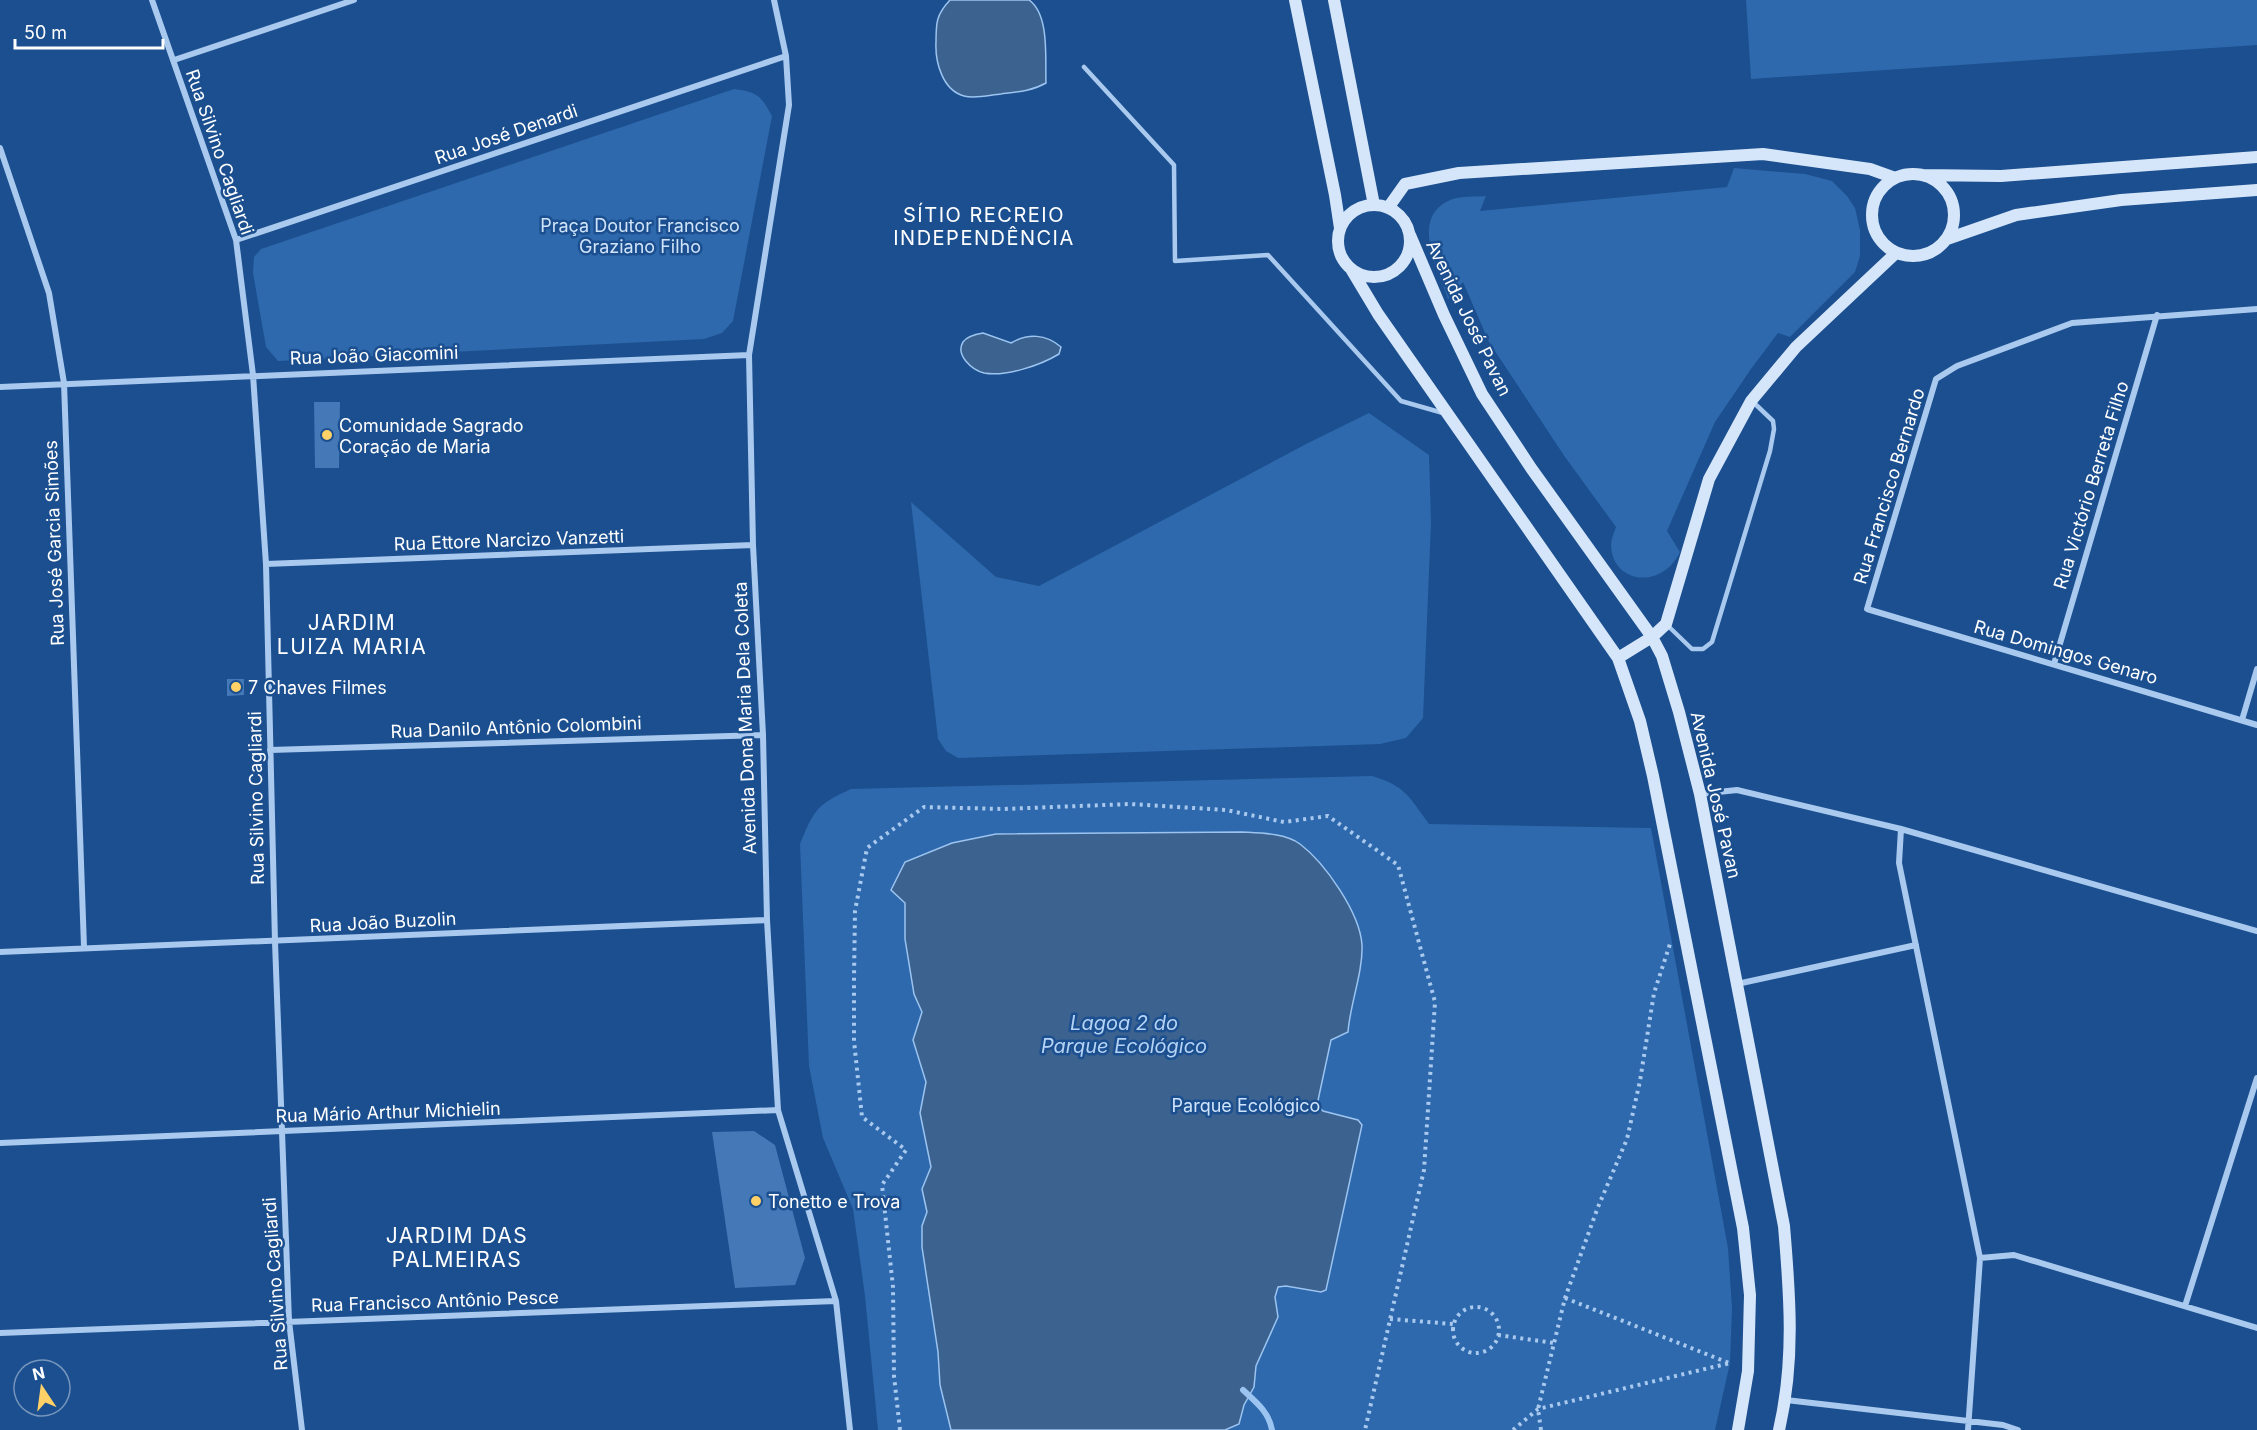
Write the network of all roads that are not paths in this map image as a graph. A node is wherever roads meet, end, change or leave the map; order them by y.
1 (152, 0) edge
2 (354, 0) edge
3 (774, 0) edge
4 (1295, 0) edge
5 (1334, 0) edge
6 (786, 56) junction
7 (174, 60) junction
8 (1084, 67) dead end
9 (0, 147) edge
10 (2257, 157) edge
11 (1921, 175) junction
12 (1895, 178) junction
13 (2257, 190) edge
14 (1374, 205) junction
15 (1388, 208) junction
16 (1340, 228) junction
17 (1410, 235) junction
18 (1947, 239) junction
19 (236, 240) junction
20 (1896, 253) junction
21 (1351, 269) junction
22 (2257, 309) edge
23 (2157, 315) junction
24 (749, 355) junction
25 (254, 375) junction
26 (64, 383) junction
27 (0, 387) edge
28 (1751, 401) junction
29 (1450, 415) junction
30 (753, 545) junction
31 (266, 564) junction
32 (1867, 609) joint
33 (1666, 624) junction
34 (1652, 637) junction
35 (1618, 658) junction
36 (2054, 664) junction
37 (2257, 669) edge
38 (2242, 720) junction
39 (2257, 724) edge
40 (763, 735) junction
41 (270, 750) junction
42 (1700, 794) junction
43 (1901, 829) junction
44 (767, 920) junction
45 (2257, 931) edge
46 (275, 942) junction
47 (1916, 945) junction
48 (84, 947) junction
49 (0, 952) edge
50 (1737, 984) junction
51 (2257, 1078) edge
52 (778, 1110) junction
53 (281, 1132) junction
54 (0, 1143) edge
55 (1980, 1258) junction
56 (836, 1301) junction
57 (2185, 1306) junction
58 (289, 1321) junction
59 (2257, 1328) edge
60 (0, 1333) edge
61 (1786, 1400) junction
62 (1969, 1422) junction
63 (302, 1430) edge
64 (850, 1430) edge
65 (1738, 1430) edge
66 (1779, 1430) edge
67 (1968, 1430) edge
68 (2018, 1430) edge

1 - 7 street, Rua Silvino Cagliardi
2 - 7 street
3 - 6 street, Avenida Dona Maria Dela Coleta
4 - 16 street
5 - 14 street
6 - 19 street, Rua José Denardi
6 - 24 street, Avenida Dona Maria Dela Coleta
7 - 19 street, Rua Silvino Cagliardi
8 - 29 lane
9 - 26 street, Rua José Garcia Simões
10 - 11 street
11 - 12 street
11 - 18 street
12 - 15 street
12 - 20 street
13 - 18 street
14 - 15 street
14 - 16 street
15 - 17 street
16 - 21 street
17 - 21 street
17 - 34 street, Avenida José Pavan
18 - 20 street
19 - 25 street, Rua Silvino Cagliardi
20 - 28 street
21 - 29 street
22 - 23 street, Rua Francisco Bernardo
23 - 32 street, Rua Francisco Bernardo
23 - 36 street, Rua Victório Berreta Filho
24 - 25 street, Rua João Giacomini
24 - 30 street, Avenida Dona Maria Dela Coleta
25 - 26 street, Rua João Giacomini
25 - 31 street, Rua Silvino Cagliardi
26 - 27 street, Rua João Giacomini
26 - 48 street, Rua José Garcia Simões
28 - 33 street
28 - 33 lane
29 - 35 street
30 - 31 street, Rua Ettore Narcizo Vanzetti
30 - 40 street, Avenida Dona Maria Dela Coleta
31 - 41 street, Rua Silvino Cagliardi
32 - 36 street, Rua Domingos Genaro
33 - 34 street
34 - 35 street
34 - 42 street, Avenida José Pavan
35 - 65 street
36 - 38 street, Rua Domingos Genaro
37 - 38 street
38 - 39 street, Rua Domingos Genaro
40 - 41 street, Rua Danilo Antônio Colombini
40 - 44 street, Avenida Dona Maria Dela Coleta
41 - 46 street, Rua Silvino Cagliardi
42 - 43 street
42 - 50 street, Avenida José Pavan
43 - 45 street
43 - 47 street
44 - 46 street, Rua João Buzolin
44 - 52 street, Avenida Dona Maria Dela Coleta
46 - 48 street, Rua João Buzolin
46 - 53 street, Rua Silvino Cagliardi
47 - 50 street
47 - 55 street
48 - 49 street, Rua João Buzolin
50 - 61 street, Avenida José Pavan
51 - 57 street
52 - 53 street, Rua Mário Arthur Michielin
52 - 56 street, Avenida Dona Maria Dela Coleta
53 - 54 street, Rua Mário Arthur Michielin
53 - 58 street, Rua Silvino Cagliardi
55 - 57 street
55 - 62 street
56 - 58 street, Rua Francisco Antônio Pesce
56 - 64 street, Avenida Dona Maria Dela Coleta
57 - 59 street
58 - 60 street, Rua Francisco Antônio Pesce
58 - 63 street, Rua Silvino Cagliardi
61 - 62 street
61 - 66 street, Avenida José Pavan
62 - 67 street
62 - 68 street

